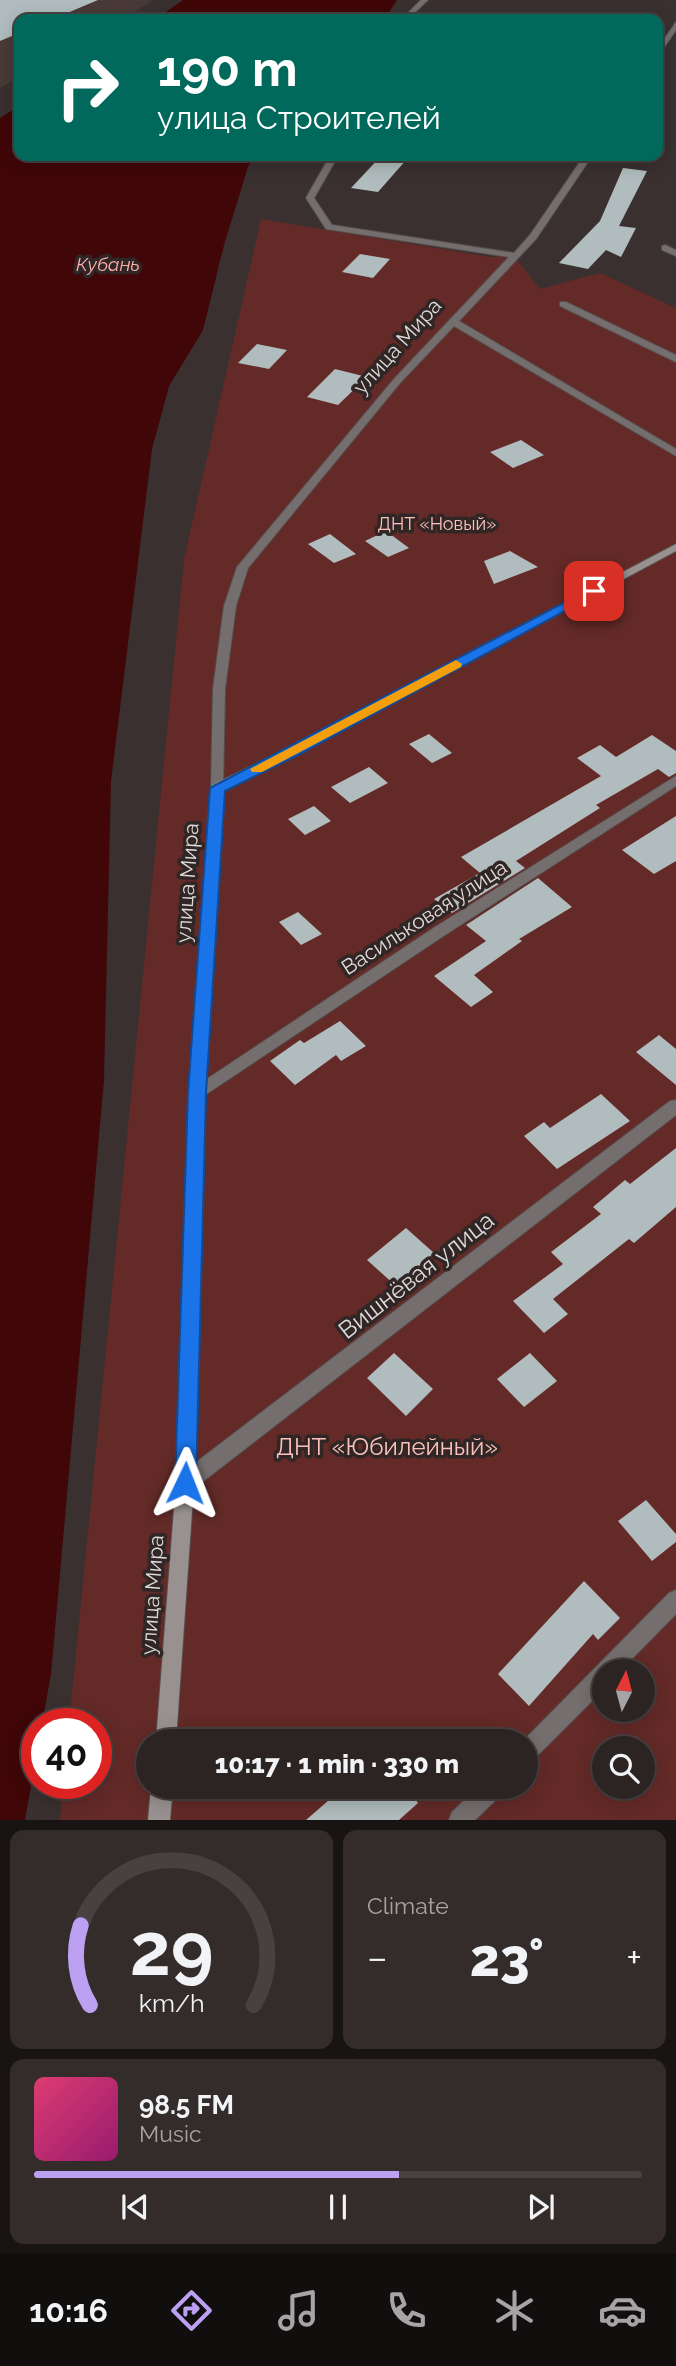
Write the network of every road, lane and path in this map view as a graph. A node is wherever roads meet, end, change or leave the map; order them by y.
1 (425, 0) edge
2 (412, 14) edge
3 (676, 24) edge
4 (663, 46) edge
5 (331, 161) edge
6 (586, 161) edge
7 (665, 248) dead end
8 (676, 253) edge
9 (513, 256) junction
10 (563, 304) dead end
11 (452, 321) junction
12 (676, 359) edge
13 (676, 453) edge
14 (676, 547) edge
15 (676, 780) edge
16 (218, 788) junction
17 (197, 1093) junction
18 (676, 1106) edge
19 (185, 1483) junction
20 (676, 1600) edge
21 (619, 1659) edge
22 (592, 1686) edge
23 (167, 1729) edge
24 (538, 1741) edge
25 (161, 1799) edge
26 (481, 1799) edge
27 (159, 1820) edge
28 (460, 1820) edge

1 - 2 street
3 - 4 street
5 - 9 street
6 - 9 street, улица Мира
7 - 8 street
9 - 11 street, улица Мира
10 - 12 street
11 - 13 street
11 - 16 street, улица Мира
14 - 16 street
15 - 17 street, Васильковая улица
16 - 17 street, улица Мира
17 - 19 street, улица Мира
18 - 19 street, Вишнёвая улица
19 - 23 street, улица Мира
20 - 21 street
22 - 24 street
25 - 27 street
26 - 28 street

